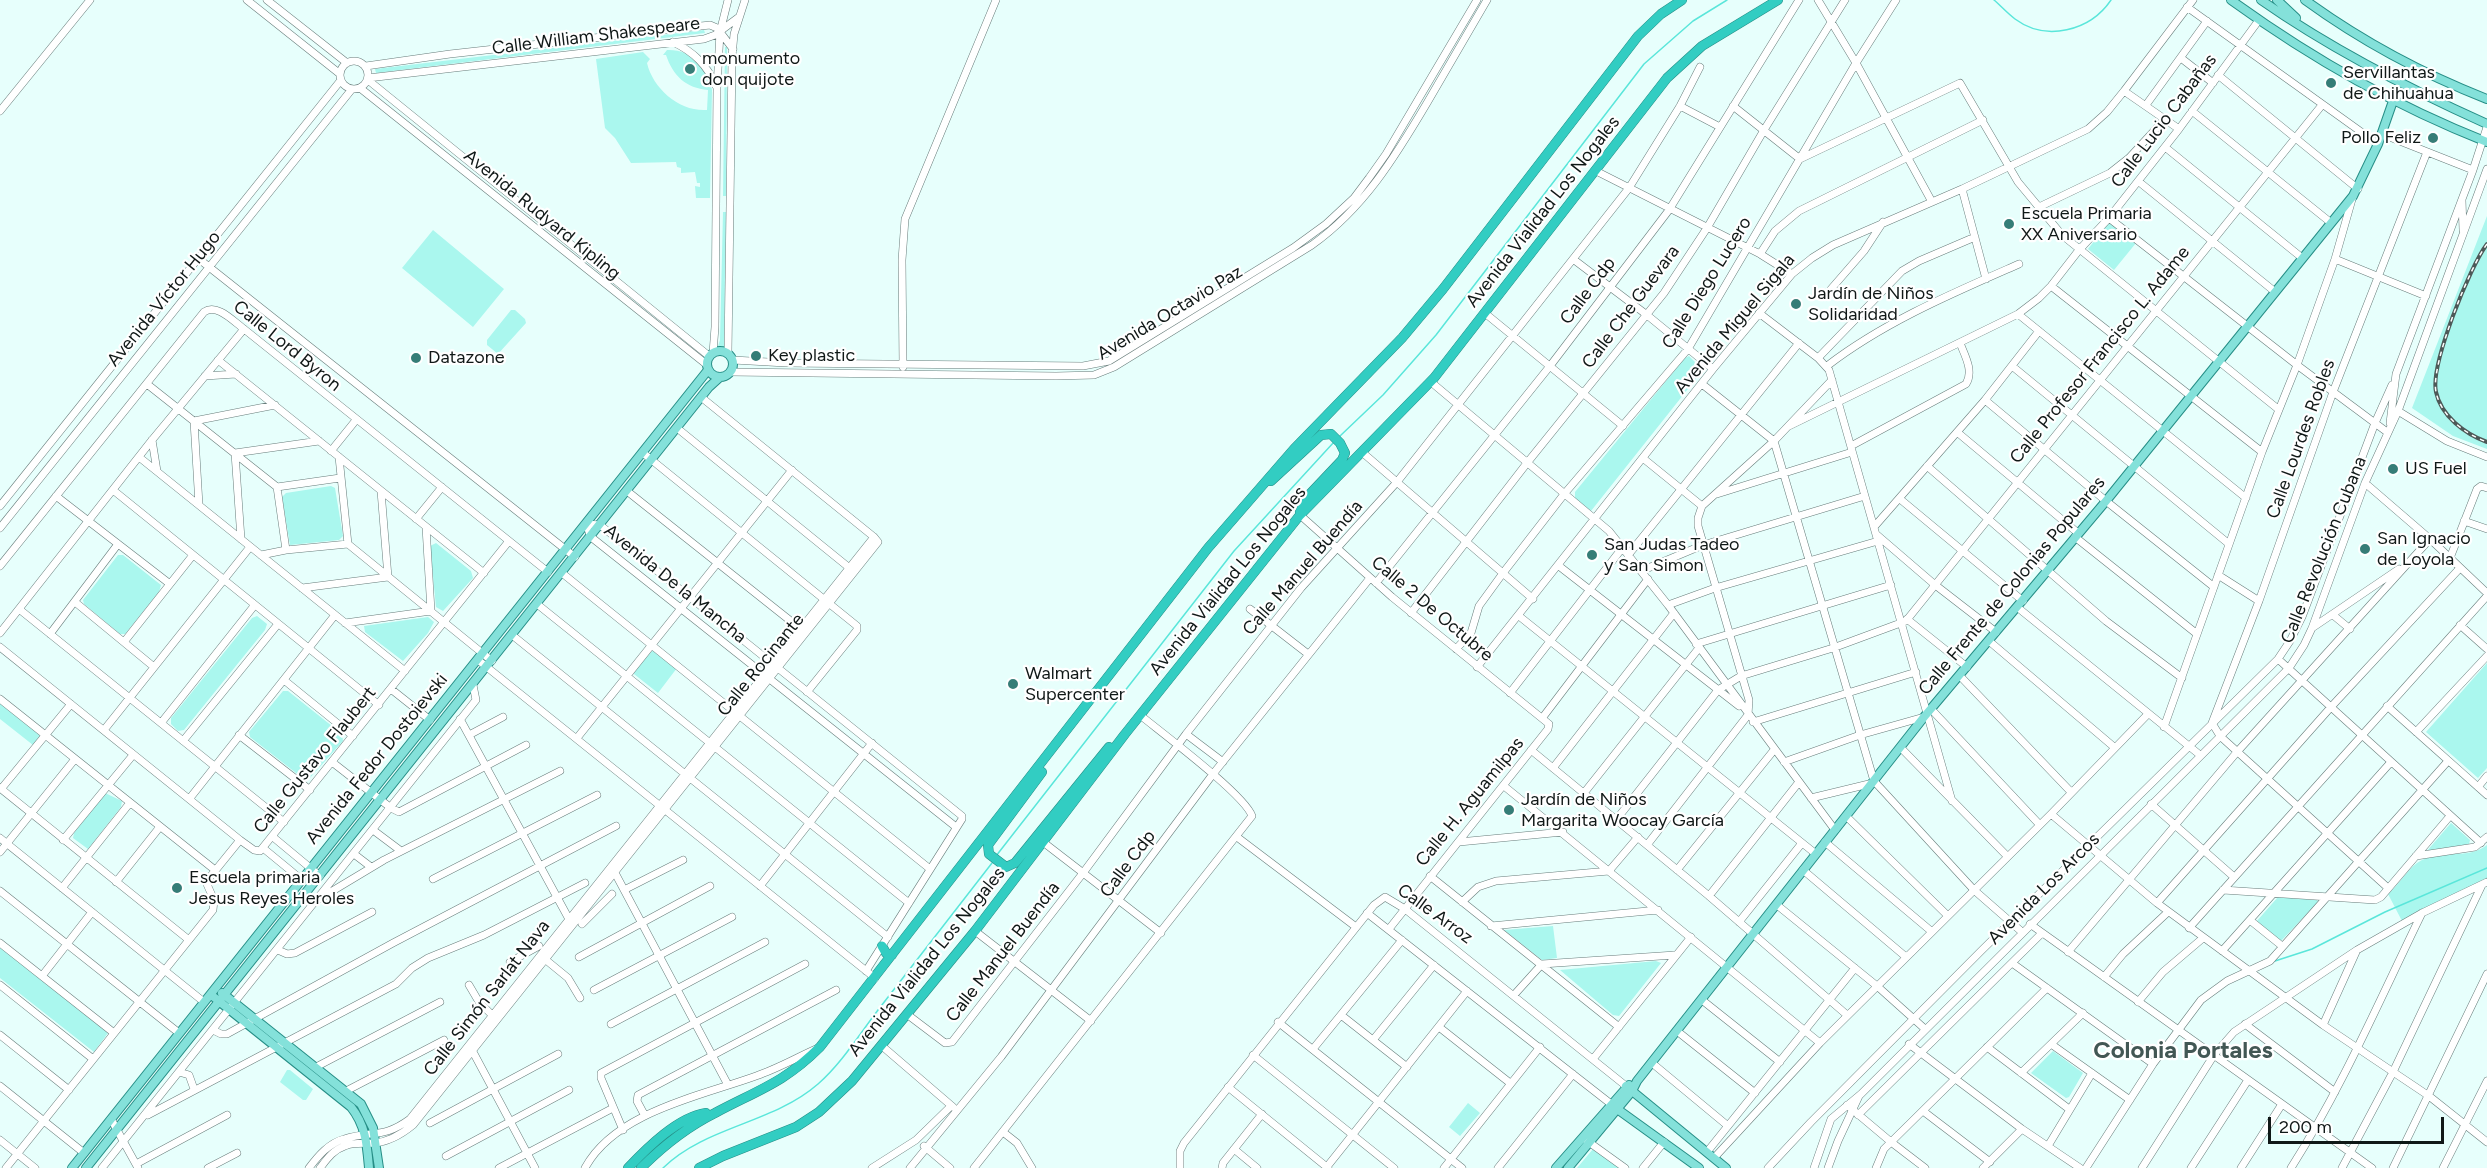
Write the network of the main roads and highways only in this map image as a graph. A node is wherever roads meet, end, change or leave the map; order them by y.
1 (1682, 0) edge
2 (1778, 0) edge
3 (2231, 0) edge
4 (2261, 0) edge
5 (2277, 0) edge
6 (2305, 0) edge
7 (2307, 28) junction
8 (2487, 99) edge
9 (2393, 101) junction
10 (2487, 125) edge
11 (2485, 141) edge
12 (709, 361) junction
13 (720, 377) junction
14 (1255, 492) junction
15 (1300, 515) junction
16 (1083, 710) junction
17 (1125, 734) junction
18 (882, 946) road end
19 (892, 955) junction
20 (210, 995) junction
21 (222, 999) junction
22 (232, 1006) junction
23 (1629, 1089) junction
24 (1614, 1106) junction
25 (714, 1113) junction
26 (371, 1139) junction
27 (723, 1156) junction
28 (72, 1168) edge
29 (86, 1168) edge
30 (369, 1168) edge
31 (379, 1168) edge
32 (628, 1168) edge
33 (641, 1168) edge
34 (699, 1168) edge
35 (709, 1168) edge
36 (1556, 1168) edge
37 (1568, 1168) edge
38 (1699, 1168) edge
39 (1726, 1168) edge

1 - 14 highway, Avenida Vialidad Los Nogales
2 - 15 highway, Avenida Vialidad Los Nogales
3 - 9 main road
4 - 7 main road
5 - 7 main road
6 - 8 main road
7 - 10 main road
9 - 11 main road
9 - 23 main road, Calle Frente de Colonias Populares
12 - 13 main road
12 - 13 main road
12 - 20 main road, Avenida Fedor Dostoievski
13 - 21 main road, Avenida Fedor Dostoievski
14 - 15 highway
14 - 16 highway, Avenida Vialidad Los Nogales
15 - 17 highway, Avenida Vialidad Los Nogales
16 - 17 highway
16 - 19 highway, Avenida Vialidad Los Nogales
17 - 27 highway, Avenida Vialidad Los Nogales
18 - 19 highway
19 - 25 highway, Avenida Vialidad Los Nogales
20 - 21 main road
20 - 28 main road, Avenida Fedor Dostoievski
21 - 22 main road
21 - 29 main road, Avenida Fedor Dostoievski
22 - 26 main road
22 - 26 main road
23 - 24 main road, Calle Frente de Colonias Populares
23 - 39 main road, Calle Arroz
24 - 36 main road
24 - 37 main road
24 - 38 main road
25 - 32 highway
25 - 33 highway, Avenida Vialidad Los Nogales
26 - 30 main road
26 - 31 main road
27 - 34 highway, Avenida Vialidad Los Nogales
27 - 35 highway

